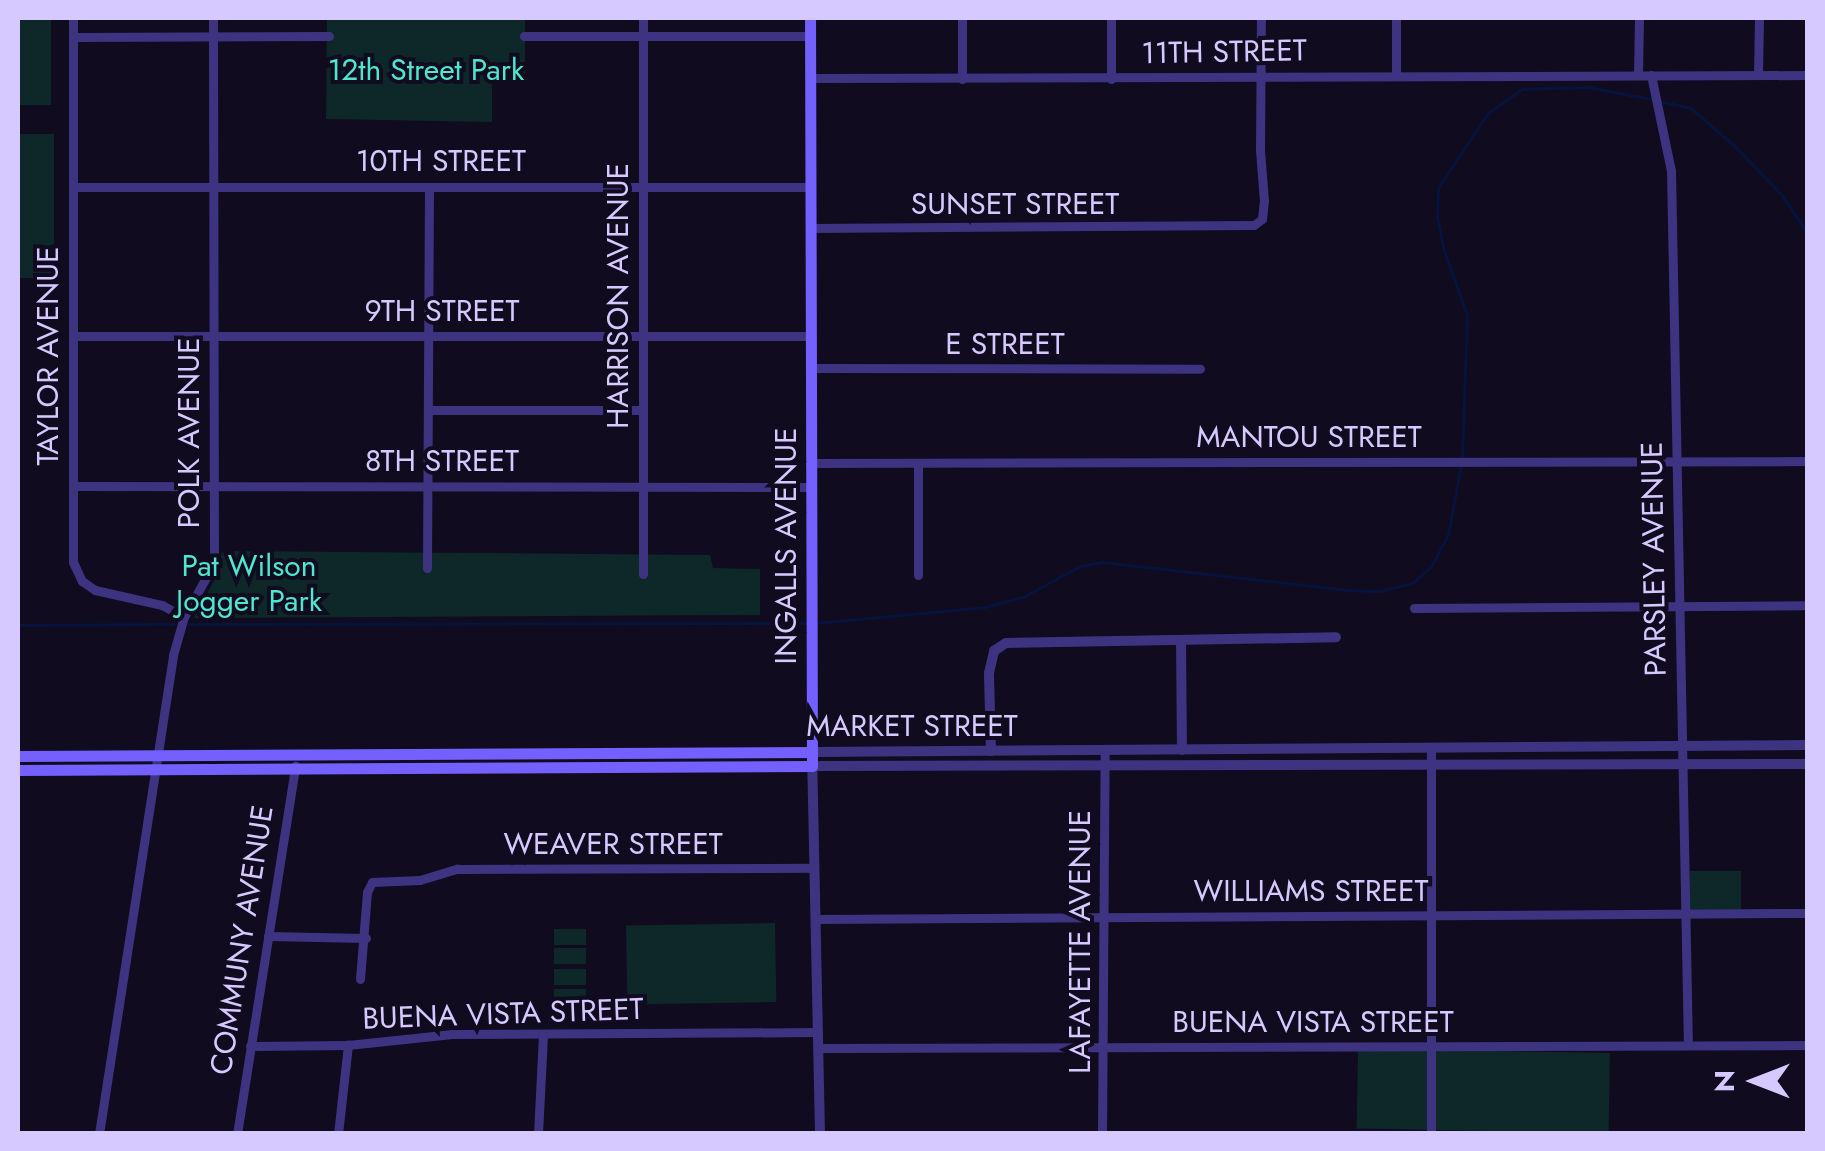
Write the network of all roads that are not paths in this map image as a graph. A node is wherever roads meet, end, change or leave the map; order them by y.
1 (72, 18) edge
2 (214, 18) edge
3 (643, 18) edge
4 (810, 18) edge
5 (962, 18) edge
6 (1111, 18) edge
7 (1261, 18) edge
8 (1396, 18) edge
9 (1638, 18) edge
10 (1759, 18) edge
11 (329, 36) dead end
12 (524, 36) dead end
13 (643, 36) junction
14 (810, 36) junction
15 (73, 37) junction
16 (214, 37) junction
17 (1396, 73) junction
18 (1638, 74) junction
19 (1758, 74) junction
20 (1650, 75) junction
21 (1808, 75) edge
22 (810, 78) junction
23 (962, 79) junction
24 (1111, 79) junction
25 (1260, 79) junction
26 (214, 186) junction
27 (643, 186) junction
28 (72, 187) junction
29 (429, 187) junction
30 (810, 187) junction
31 (810, 228) junction
32 (73, 336) junction
33 (214, 336) junction
34 (429, 336) junction
35 (643, 336) junction
36 (810, 336) junction
37 (810, 368) junction
38 (1200, 369) dead end
39 (429, 410) junction
40 (643, 410) junction
41 (1676, 461) junction
42 (1808, 461) edge
43 (810, 463) junction
44 (918, 463) junction
45 (73, 486) junction
46 (214, 486) junction
47 (428, 486) junction
48 (644, 486) junction
49 (811, 487) junction
50 (428, 568) dead end
51 (643, 574) dead end
52 (918, 575) dead end
53 (1808, 605) edge
54 (1679, 606) junction
55 (1414, 608) dead end
56 (184, 617) junction
57 (1336, 636) dead end
58 (1181, 640) junction
59 (1684, 745) junction
60 (1808, 745) edge
61 (1431, 748) junction
62 (1105, 750) junction
63 (1182, 750) junction
64 (990, 751) junction
65 (18, 756) edge
66 (812, 759) junction
67 (155, 762) junction
68 (296, 762) junction
69 (1432, 762) junction
70 (1105, 764) junction
71 (1685, 764) junction
72 (1808, 764) edge
73 (18, 770) edge
74 (814, 868) junction
75 (1808, 913) edge
76 (1687, 914) junction
77 (1433, 915) junction
78 (1105, 917) junction
79 (815, 919) junction
80 (268, 936) junction
81 (366, 938) junction
82 (360, 979) dead end
83 (818, 1032) junction
84 (544, 1034) junction
85 (348, 1045) junction
86 (1688, 1045) junction
87 (1808, 1045) edge
88 (250, 1046) junction
89 (1432, 1046) junction
90 (1106, 1047) junction
91 (818, 1048) junction
92 (98, 1134) edge
93 (237, 1134) edge
94 (338, 1134) edge
95 (538, 1134) edge
96 (820, 1134) edge
97 (1102, 1134) edge
98 (1431, 1134) edge

1 - 15 street, TAYLOR AVENUE
2 - 16 street, POLK AVENUE
3 - 13 street, HARRISON AVENUE
4 - 14 main road, INGALLS AVENUE
5 - 23 street
6 - 24 street
7 - 25 street
8 - 17 street
9 - 18 street
10 - 19 street
11 - 16 street
12 - 13 street
13 - 14 street
13 - 27 street, HARRISON AVENUE
14 - 22 main road, INGALLS AVENUE
15 - 16 street
15 - 28 street, TAYLOR AVENUE
16 - 26 street, POLK AVENUE
17 - 18 street, 11TH STREET
17 - 25 street, 11TH STREET
18 - 20 street, 11TH STREET
19 - 20 street
19 - 21 street
20 - 41 street, PARSLEY AVENUE
22 - 23 street, 11TH STREET
22 - 30 main road, INGALLS AVENUE
23 - 24 street, 11TH STREET
24 - 25 street, 11TH STREET
25 - 31 street, SUNSET STREET
26 - 28 street, 10TH STREET
26 - 29 street, 10TH STREET
26 - 33 street, POLK AVENUE
27 - 29 street, 10TH STREET
27 - 30 street, 10TH STREET
27 - 35 street, HARRISON AVENUE
28 - 32 street, TAYLOR AVENUE
29 - 34 street
30 - 31 main road, INGALLS AVENUE
31 - 36 main road, INGALLS AVENUE
32 - 33 street, 9TH STREET
32 - 45 street, TAYLOR AVENUE
33 - 34 street, 9TH STREET
33 - 46 street, POLK AVENUE
34 - 35 street, 9TH STREET
34 - 39 street
35 - 36 street, 9TH STREET
35 - 40 street, HARRISON AVENUE
36 - 37 main road, INGALLS AVENUE
37 - 38 street, E STREET
37 - 43 main road, INGALLS AVENUE
39 - 40 street
39 - 47 street
40 - 48 street, HARRISON AVENUE
41 - 42 street, MANTOU STREET
41 - 44 street, MANTOU STREET
41 - 54 street, PARSLEY AVENUE
43 - 44 street, MANTOU STREET
43 - 49 main road, INGALLS AVENUE
44 - 52 street
45 - 46 street, 8TH STREET
45 - 56 street, TAYLOR AVENUE
46 - 47 street, 8TH STREET
46 - 56 street, POLK AVENUE
47 - 48 street, 8TH STREET
47 - 50 street
48 - 49 street, 8TH STREET
48 - 51 street, HARRISON AVENUE
49 - 66 main road, INGALLS AVENUE
53 - 54 street
54 - 55 street
54 - 59 street, PARSLEY AVENUE
56 - 67 street, POLK AVENUE
57 - 58 street
58 - 63 street
58 - 64 street
59 - 60 street, MARKET STREET
59 - 61 street, MARKET STREET
59 - 71 street, PARSLEY AVENUE
61 - 63 street, MARKET STREET
61 - 69 street
62 - 63 street, MARKET STREET
62 - 64 street, MARKET STREET
62 - 70 street, LAFAYETTE AVENUE
64 - 66 street, MARKET STREET
65 - 67 main road, MARKET STREET
66 - 68 main road, MARKET STREET
66 - 70 street, MARKET STREET
66 - 74 street, INGALLS AVENUE
67 - 68 main road, MARKET STREET
67 - 73 main road, MARKET STREET
67 - 92 street, POLK AVENUE
68 - 80 street, COMMUNY AVENUE
69 - 70 street, MARKET STREET
69 - 71 street, MARKET STREET
69 - 77 street
70 - 78 street, LAFAYETTE AVENUE
71 - 72 street, MARKET STREET
71 - 76 street, PARSLEY AVENUE
74 - 79 street, INGALLS AVENUE
74 - 81 street, WEAVER STREET
75 - 76 street, WILLIAMS STREET
76 - 77 street, WILLIAMS STREET
76 - 86 street, PARSLEY AVENUE
77 - 78 street, WILLIAMS STREET
77 - 89 street
78 - 79 street, WILLIAMS STREET
78 - 90 street, LAFAYETTE AVENUE
79 - 83 street, INGALLS AVENUE
80 - 81 street
80 - 88 street, COMMUNY AVENUE
81 - 82 street
83 - 84 street, BUENA VISTA STREET
83 - 91 street, INGALLS AVENUE
84 - 85 street, BUENA VISTA STREET
84 - 95 street
85 - 88 street, BUENA VISTA STREET
85 - 94 street
86 - 87 street, BUENA VISTA STREET
86 - 89 street, BUENA VISTA STREET
88 - 93 street, COMMUNY AVENUE
89 - 90 street, BUENA VISTA STREET
89 - 98 street
90 - 91 street, BUENA VISTA STREET
90 - 97 street, LAFAYETTE AVENUE
91 - 96 street, INGALLS AVENUE

